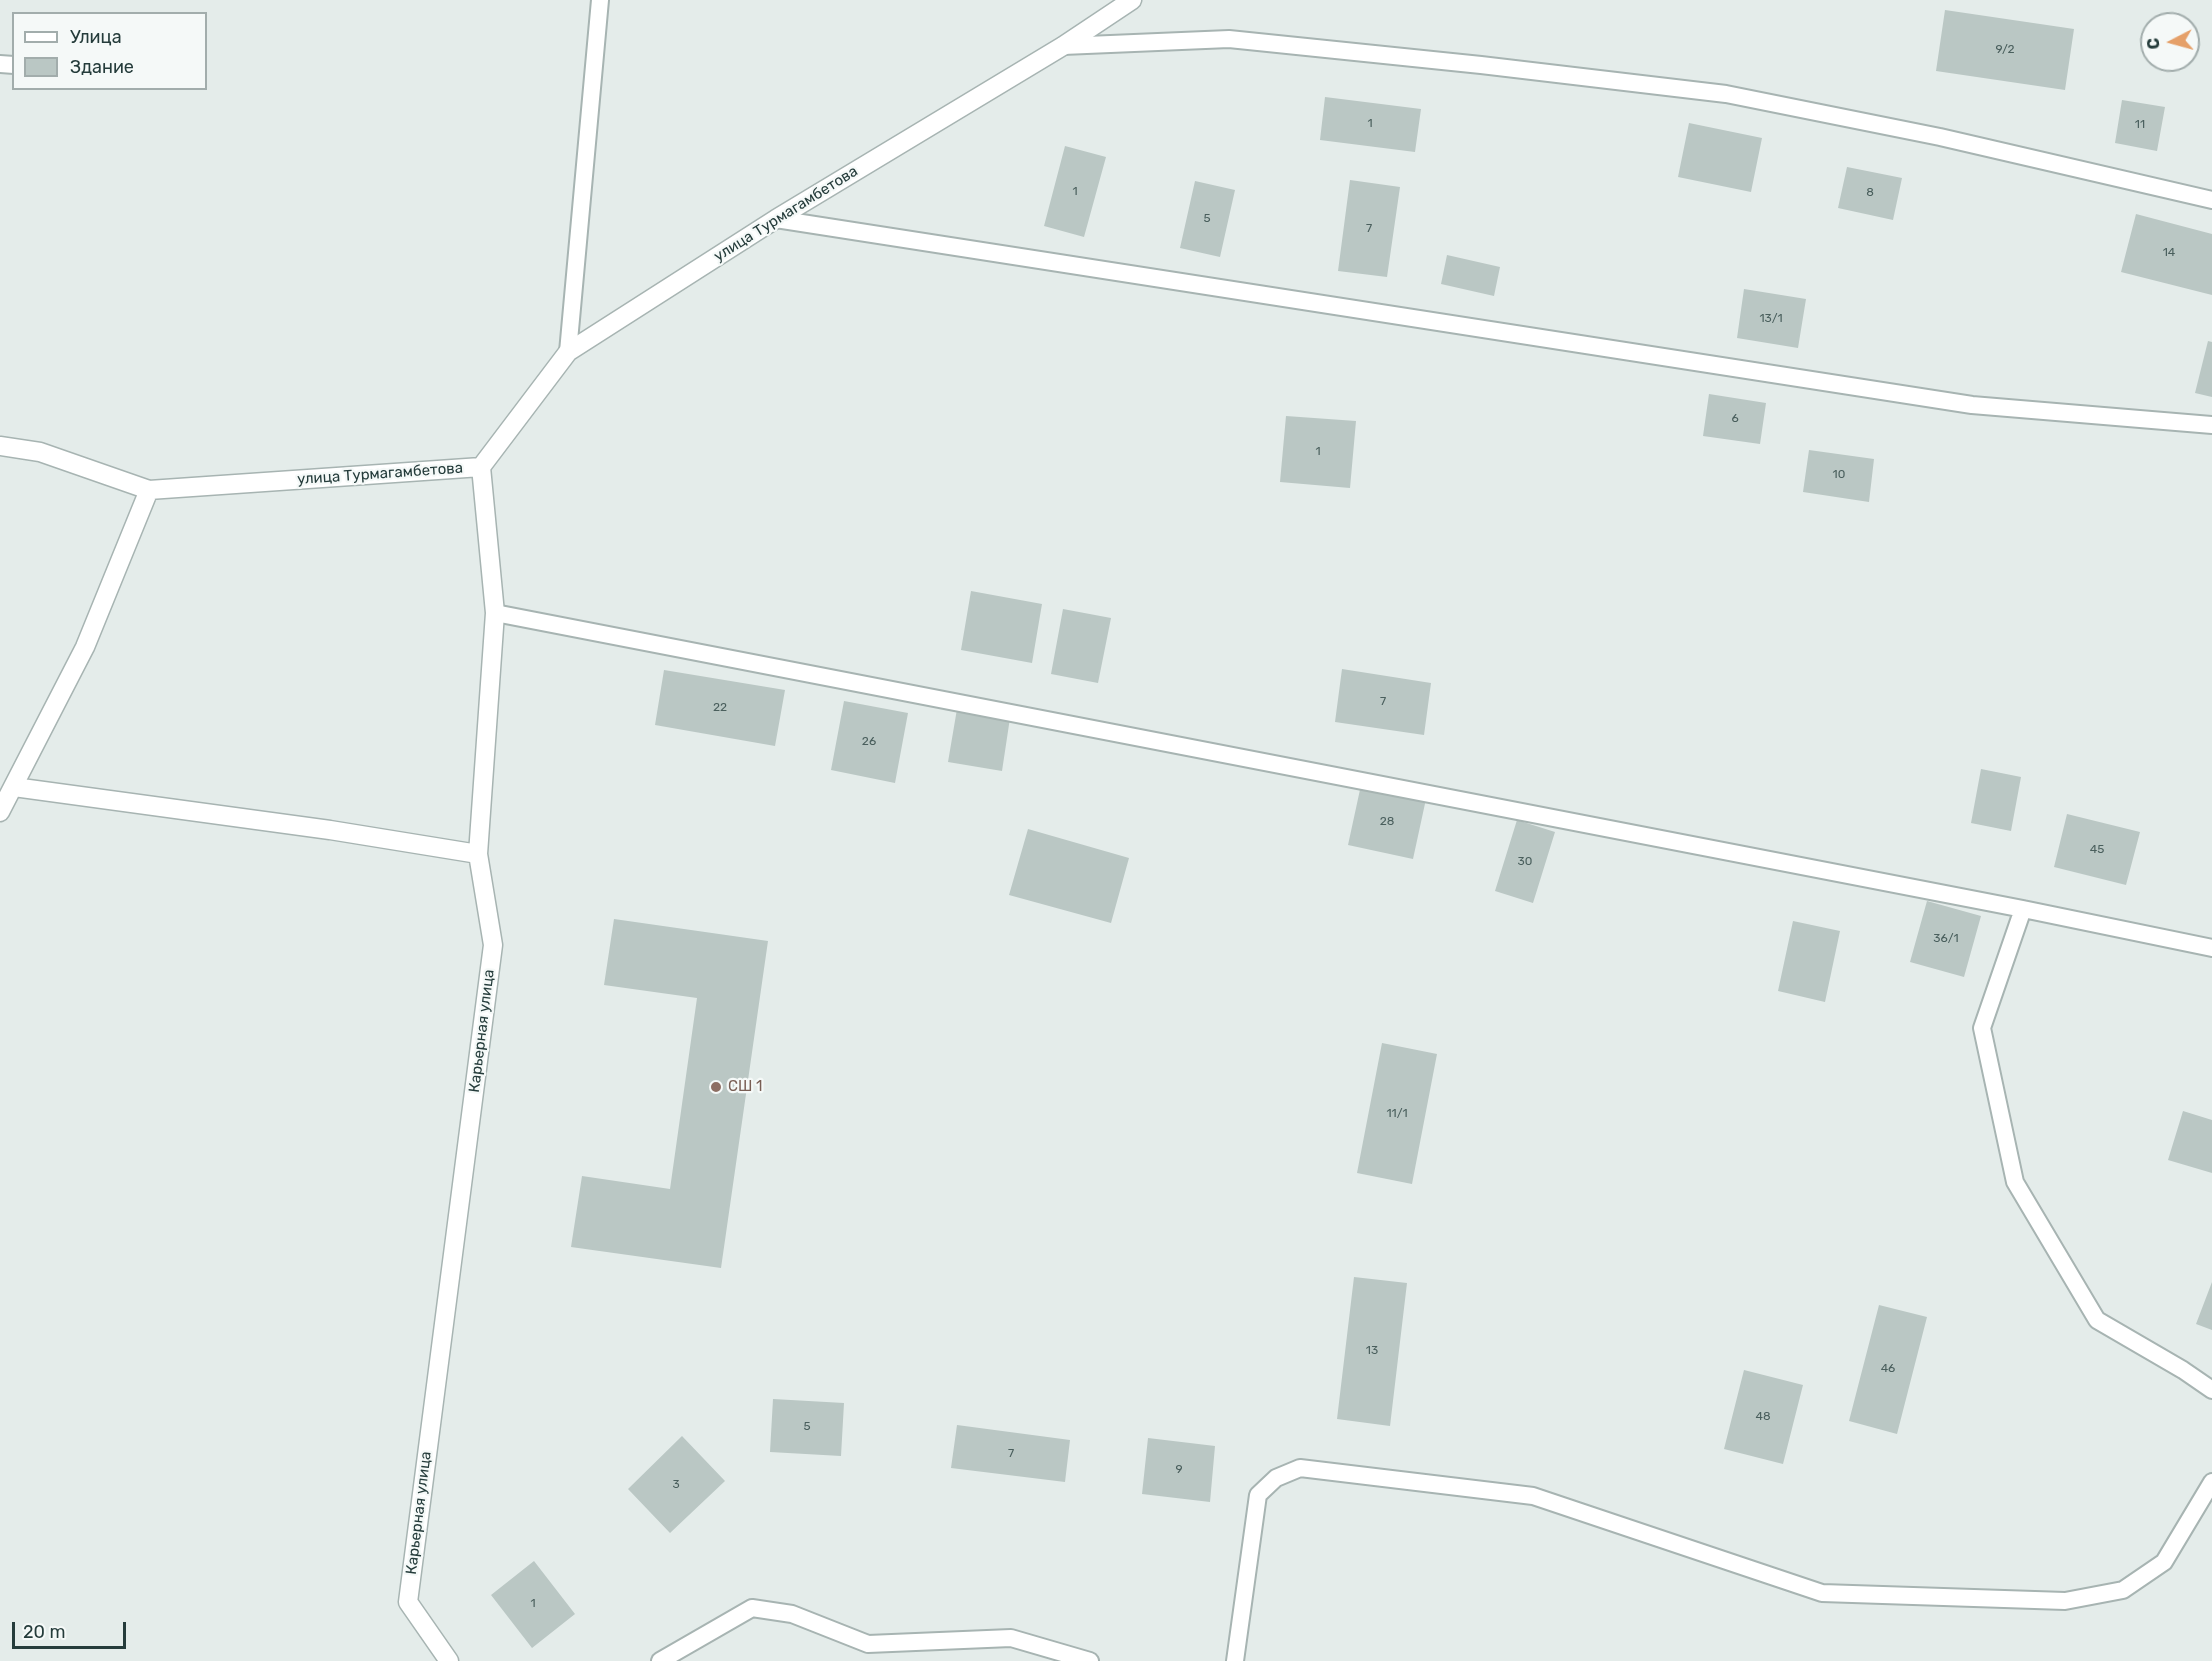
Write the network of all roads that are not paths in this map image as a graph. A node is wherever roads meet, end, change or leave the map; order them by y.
1 (600, 0) edge
2 (1132, 0) edge
3 (1063, 46) junction
4 (2212, 200) edge
5 (776, 219) junction
6 (568, 351) junction
7 (2212, 425) edge
8 (0, 446) edge
9 (481, 467) junction
10 (149, 490) junction
11 (495, 613) junction
12 (14, 788) junction
13 (0, 812) edge
14 (478, 854) junction
15 (2023, 909) junction
16 (2212, 948) edge
17 (2212, 1390) edge
18 (2212, 1482) edge
19 (449, 1661) edge
20 (660, 1661) edge
21 (1090, 1661) edge
22 (1235, 1661) edge

1 - 6 lane
2 - 3 street, улица Турмагамбетова
3 - 4 lane
3 - 5 street, улица Турмагамбетова
5 - 6 street, улица Турмагамбетова
5 - 7 lane
6 - 9 street, улица Турмагамбетова
8 - 10 street
9 - 10 street, улица Турмагамбетова
9 - 11 street, Карьерная улица
10 - 12 street
11 - 14 street, Карьерная улица
11 - 15 lane
12 - 13 street
12 - 14 street
14 - 19 street, Карьерная улица
15 - 16 lane
15 - 17 lane
18 - 22 lane
20 - 21 lane

